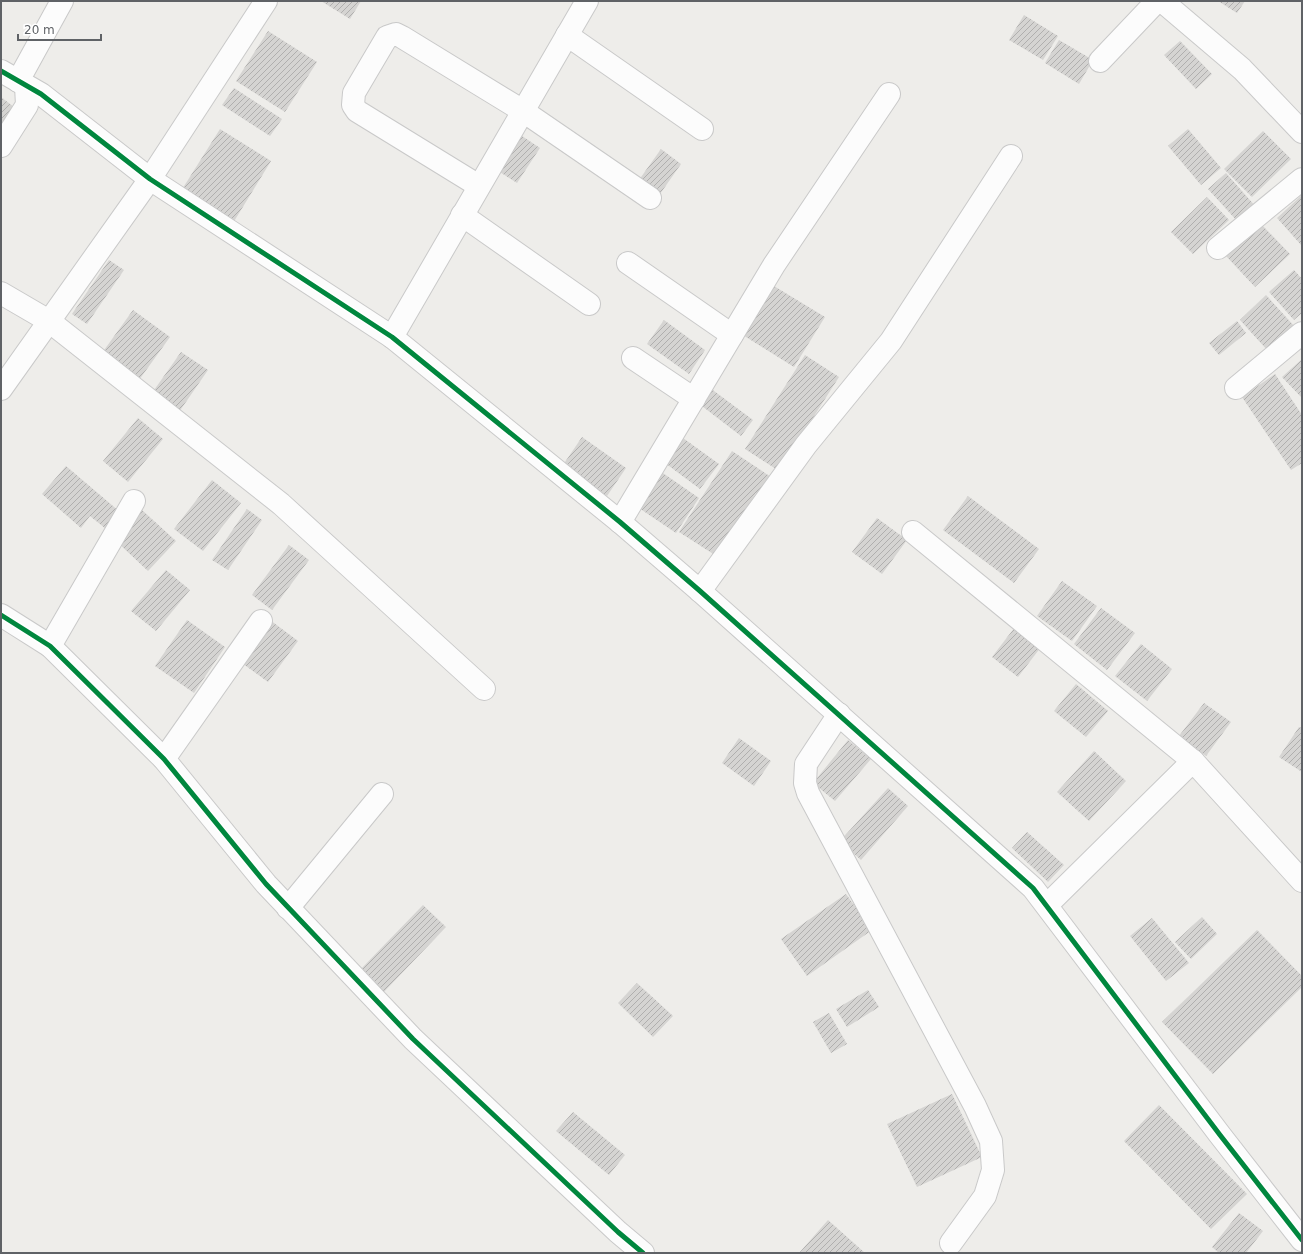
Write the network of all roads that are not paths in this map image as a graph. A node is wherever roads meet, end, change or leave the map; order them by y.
1 (62, 1) edge
2 (266, 1) edge
3 (587, 1) edge
4 (1156, 1) edge
5 (1162, 1) edge
6 (567, 35) junction
7 (1100, 61) dead end
8 (15, 79) edge
9 (889, 94) dead end
10 (523, 111) junction
11 (702, 129) dead end
12 (1302, 132) edge
13 (1, 146) edge
14 (1010, 156) dead end
15 (150, 179) junction
16 (1302, 179) edge
17 (479, 186) junction
18 (650, 198) dead end
19 (462, 215) junction
20 (1218, 248) dead end
21 (628, 262) dead end
22 (1, 293) edge
23 (589, 304) dead end
24 (49, 322) junction
25 (1302, 333) edge
26 (732, 335) junction
27 (392, 337) junction
28 (633, 358) dead end
29 (1236, 388) dead end
30 (1, 389) edge
31 (694, 399) junction
32 (134, 501) dead end
33 (620, 522) junction
34 (913, 532) dead end
35 (700, 591) junction
36 (1, 615) edge
37 (261, 621) dead end
38 (50, 646) junction
39 (484, 689) dead end
40 (839, 714) junction
41 (164, 759) junction
42 (1193, 761) junction
43 (382, 794) dead end
44 (1302, 881) edge
45 (1046, 905) junction
46 (288, 908) junction
47 (1302, 1240) edge
48 (951, 1243) dead end
49 (643, 1253) edge

1 - 8 street
2 - 15 street
3 - 6 street
4 - 7 street
5 - 12 street
6 - 10 street
6 - 11 street
8 - 13 street
8 - 15 street
9 - 26 street
10 - 17 street
10 - 17 street
10 - 18 street
14 - 35 street
15 - 24 street
15 - 27 street
16 - 20 street
17 - 19 street
19 - 23 street
19 - 27 street
21 - 26 street
22 - 24 street
24 - 30 street
24 - 39 street
25 - 29 street
26 - 31 street
27 - 33 street
28 - 31 street
31 - 33 street
32 - 38 street
33 - 35 street
34 - 42 street
35 - 40 street
36 - 38 street
37 - 41 street
38 - 41 street
40 - 45 street
40 - 48 street
41 - 46 street
42 - 44 street
42 - 45 street
43 - 46 street
45 - 47 street
46 - 49 street

